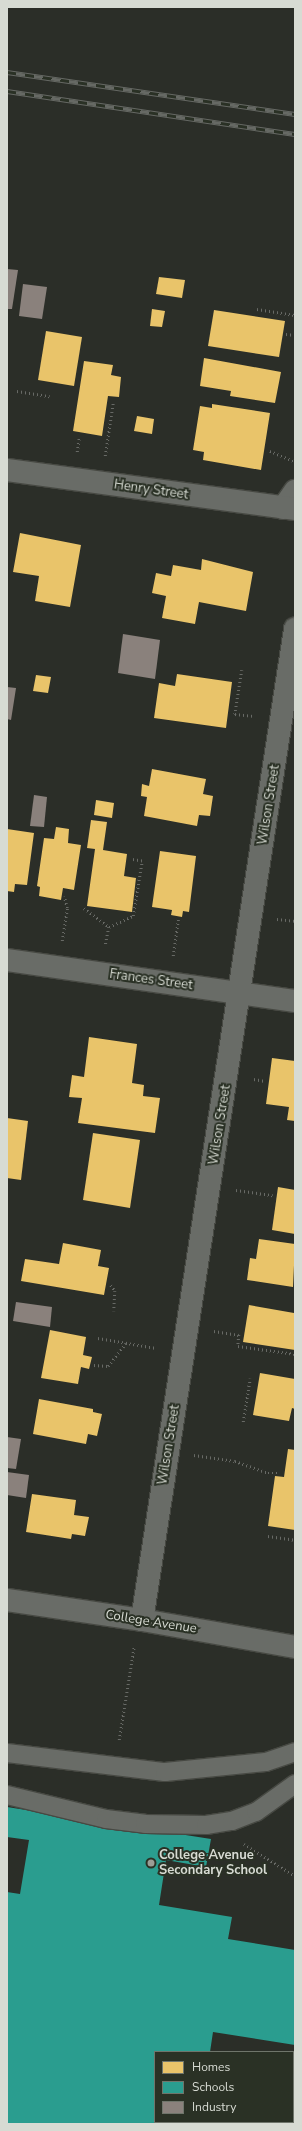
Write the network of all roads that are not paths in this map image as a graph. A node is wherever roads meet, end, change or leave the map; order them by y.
1 (7, 470) edge
2 (291, 502) edge
3 (295, 629) edge
4 (7, 960) edge
5 (240, 993) junction
6 (295, 1001) edge
7 (7, 1600) edge
8 (142, 1620) junction
9 (295, 1647) edge
10 (295, 1752) edge
11 (7, 1753) edge
12 (295, 1784) edge
13 (7, 1795) edge

1 - 2 street, Henry Street
3 - 5 street, Wilson Street
4 - 5 street, Frances Street
5 - 6 street, Frances Street
5 - 8 street, Wilson Street
7 - 8 street, College Avenue
8 - 9 street, College Avenue
10 - 11 lane
12 - 13 lane

